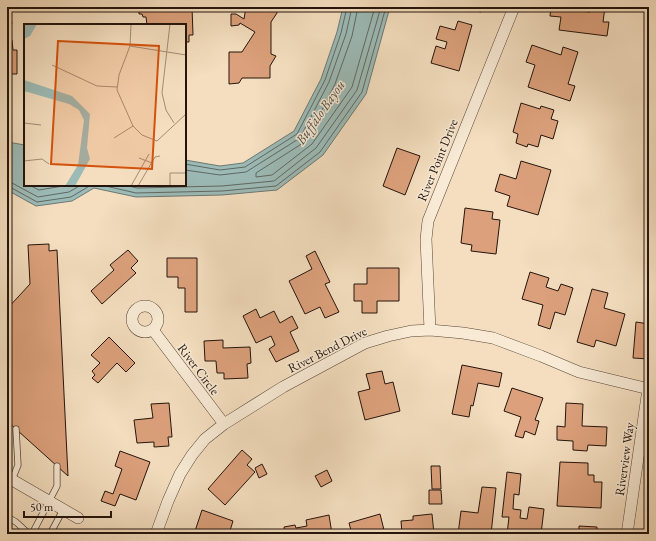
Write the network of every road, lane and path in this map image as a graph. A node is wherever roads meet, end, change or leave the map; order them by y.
1 (514, 7) edge
2 (153, 330) dead end
3 (430, 330) junction
4 (649, 389) edge
5 (224, 424) junction
6 (16, 429) dead end
7 (57, 466) dead end
8 (10, 479) edge
9 (48, 502) junction
10 (63, 510) junction
11 (7, 517) edge
12 (78, 518) dead end
13 (30, 534) edge
14 (50, 534) edge
15 (156, 534) edge
16 (627, 534) edge

1 - 3 street, River Point Drive
2 - 5 street, River Circle
3 - 4 street, River Bend Drive
3 - 5 street, River Bend Drive
4 - 16 street, Riverview Way
5 - 15 street, River Bend Drive
6 - 8 lane
7 - 9 lane
8 - 9 street
9 - 10 street
9 - 13 lane
10 - 12 street
10 - 14 lane
11 - 13 lane

